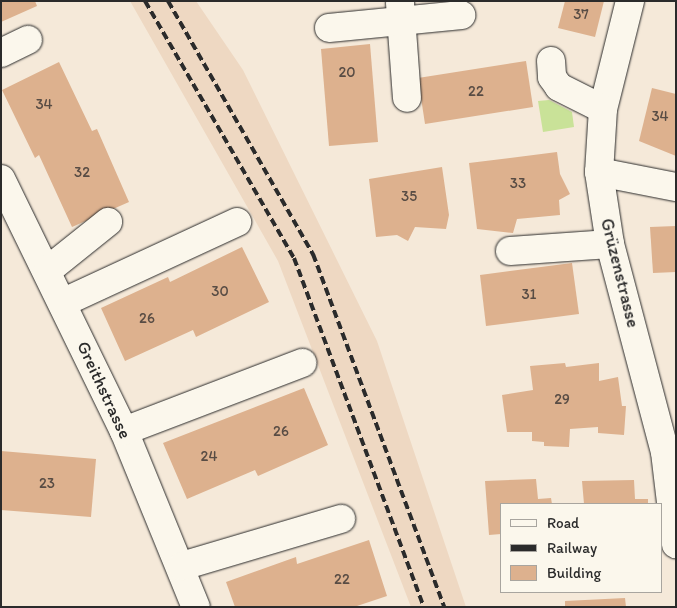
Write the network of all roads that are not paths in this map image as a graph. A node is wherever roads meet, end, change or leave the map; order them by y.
1 (630, 1) edge
2 (401, 10) edge
3 (461, 16) dead end
4 (329, 28) dead end
5 (28, 40) dead end
6 (1, 53) edge
7 (551, 61) dead end
8 (407, 98) dead end
9 (603, 109) junction
10 (599, 172) junction
11 (1, 179) edge
12 (676, 187) edge
13 (108, 222) dead end
14 (237, 222) dead end
15 (610, 244) junction
16 (510, 251) dead end
17 (48, 270) junction
18 (62, 303) junction
19 (302, 362) dead end
20 (124, 431) junction
21 (341, 519) dead end
22 (676, 544) edge
23 (182, 566) junction
24 (196, 607) edge

1 - 9 street, Grüzenstrasse
2 - 3 street
2 - 4 street
2 - 8 street
5 - 6 street
7 - 9 street
9 - 10 street, Grüzenstrasse
10 - 12 street
10 - 15 street, Grüzenstrasse
11 - 17 street, Greithstrasse
13 - 17 street
14 - 18 street
15 - 16 street
15 - 22 street, Grüzenstrasse
17 - 18 street, Greithstrasse
18 - 20 street, Greithstrasse
19 - 20 street
20 - 23 street, Greithstrasse
21 - 23 street
23 - 24 street, Greithstrasse

